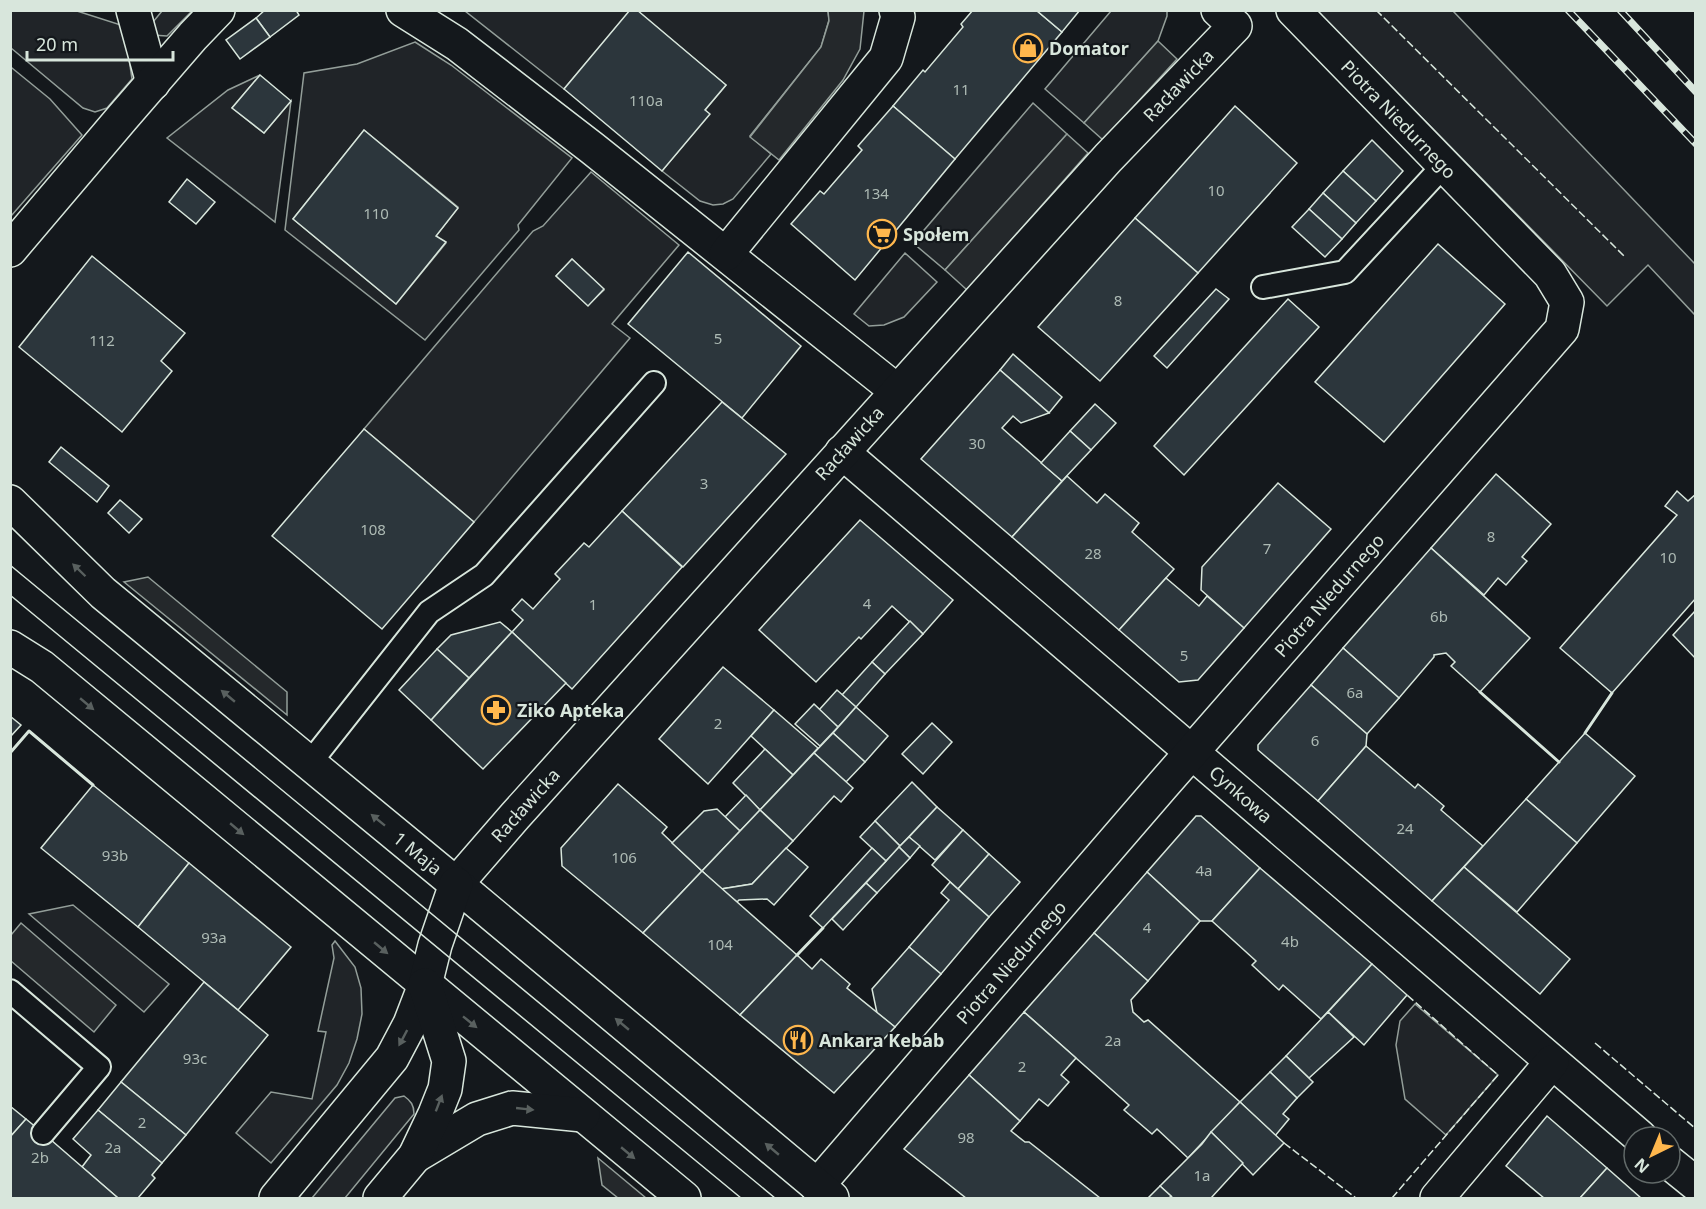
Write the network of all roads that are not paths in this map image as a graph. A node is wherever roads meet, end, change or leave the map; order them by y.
1 (133, 10) edge
2 (218, 10) edge
3 (403, 10) edge
4 (896, 10) edge
5 (1293, 10) edge
6 (1237, 16) edge
7 (153, 83) junction
8 (1444, 165) junction
9 (10, 250) edge
10 (726, 254) junction
11 (1263, 287) dead end
12 (654, 383) dead end
13 (897, 391) junction
14 (842, 452) junction
15 (10, 502) edge
16 (10, 646) edge
17 (1192, 752) junction
18 (309, 764) junction
19 (456, 884) junction
20 (425, 985) junction
21 (10, 991) edge
22 (1552, 1062) junction
23 (583, 1115) junction
24 (1626, 1125) edge
25 (43, 1133) dead end
26 (415, 1156) junction
27 (1682, 1173) edge
28 (1695, 1184) edge
29 (824, 1192) edge
30 (276, 1198) edge
31 (380, 1198) edge
32 (684, 1198) edge
33 (1437, 1198) edge

1 - 7 street
2 - 7 street
3 - 10 street
4 - 10 street
5 - 8 street, Piotra Niedurnego
6 - 13 street, Racławicka
7 - 9 street
8 - 11 lane
8 - 17 street, Piotra Niedurnego
10 - 13 street
12 - 18 lane
13 - 14 street, Racławicka
14 - 17 street, Cynkowa
14 - 19 street, Racławicka
18 -> 15 street, 1 Maja
16 -> 20 street
17 - 22 street, Cynkowa
17 - 29 street, Piotra Niedurnego
19 -> 18 street, 1 Maja
19 - 20 street
29 -> 19 street, 1 Maja
20 -> 23 street
26 -> 20 street
20 -> 30 street
21 - 25 lane
22 - 24 street, Cynkowa
22 - 33 street
26 -> 23 street
23 -> 32 street
26 - 31 street
27 - 28 street

